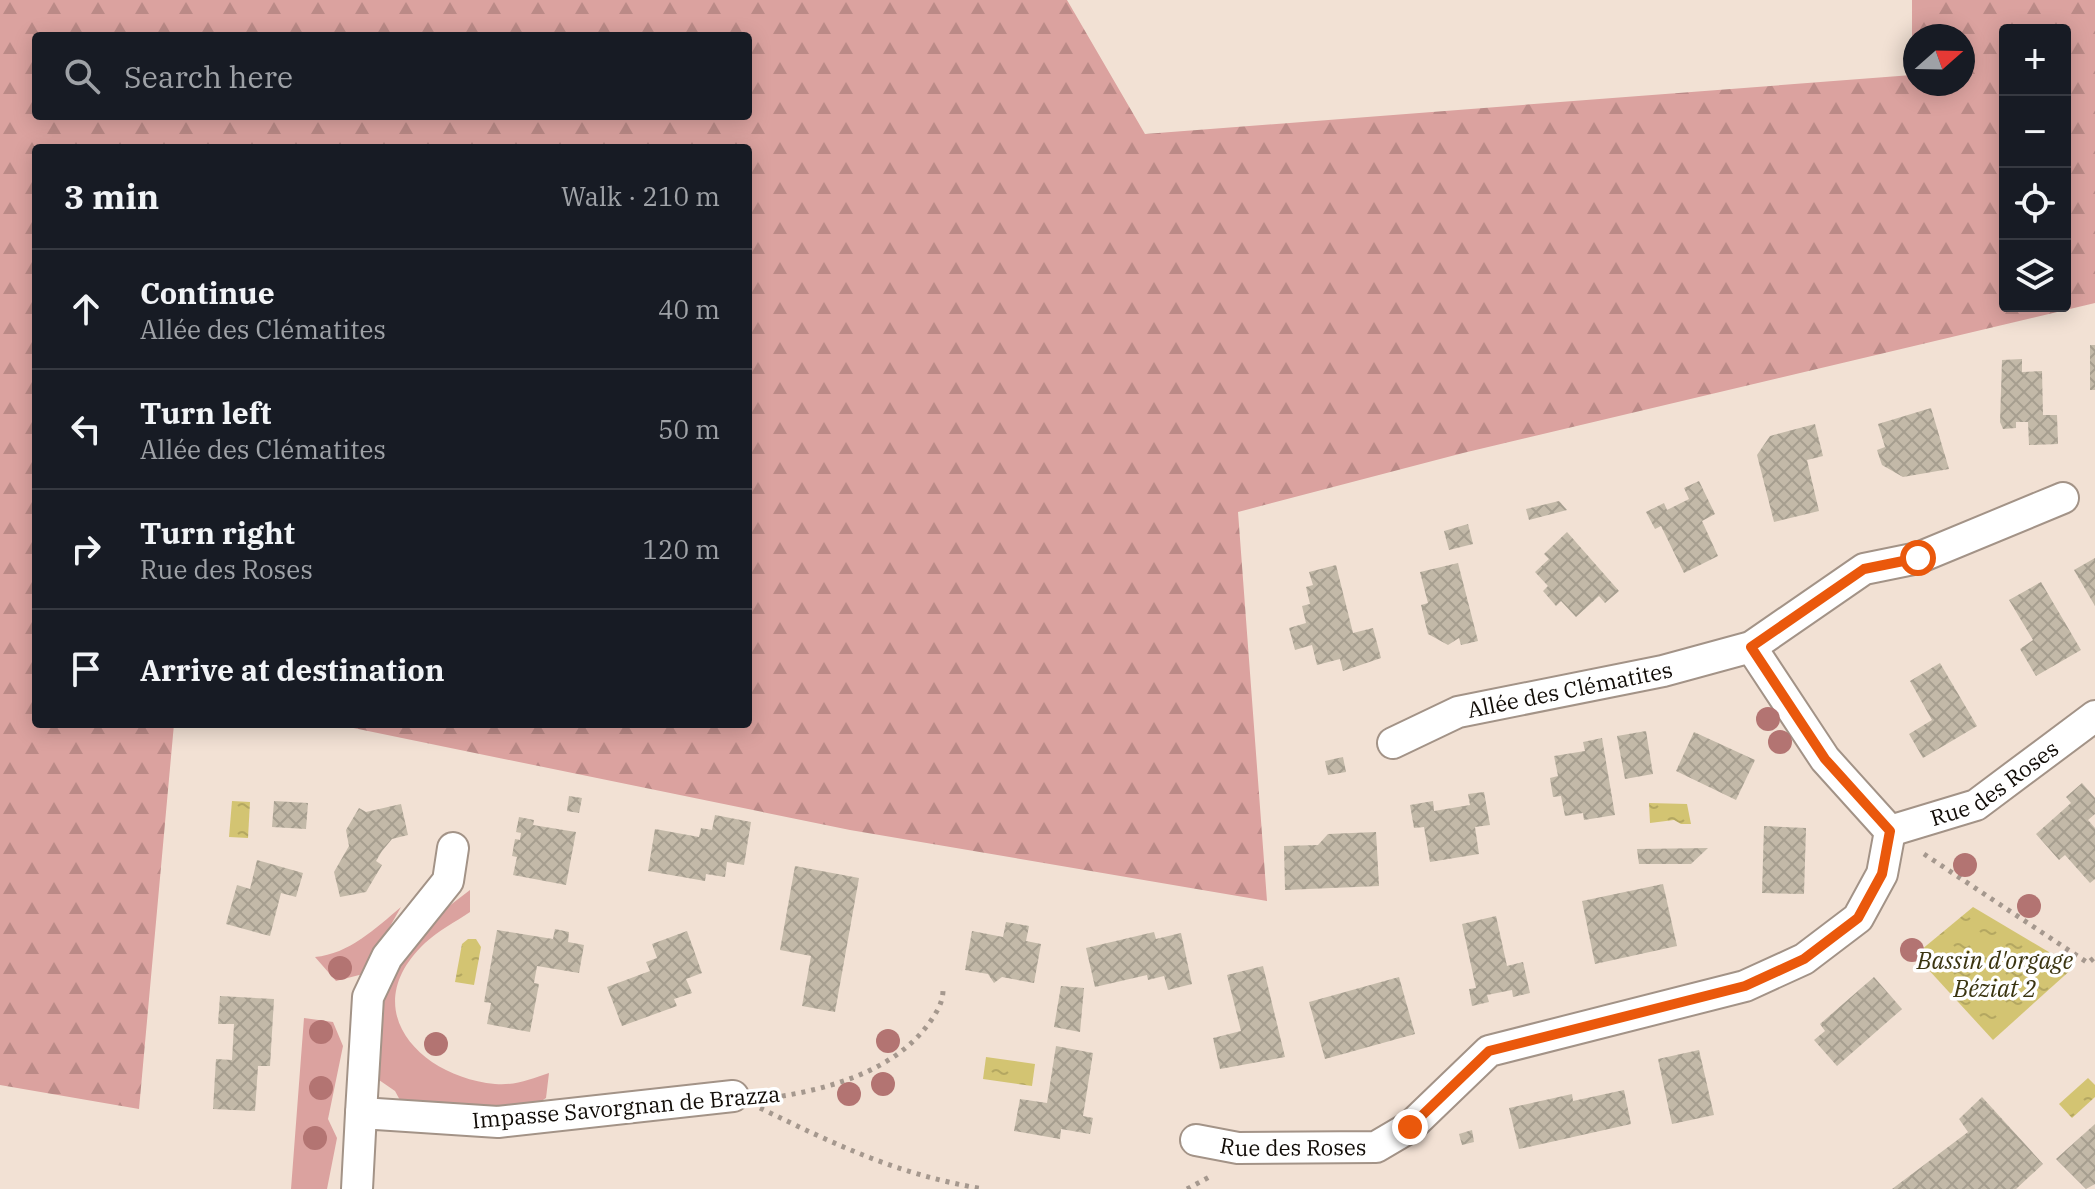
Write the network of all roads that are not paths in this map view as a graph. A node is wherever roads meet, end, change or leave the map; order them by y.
1 (2063, 498) dead end
2 (1751, 647) junction
3 (2095, 716) edge
4 (1393, 743) dead end
5 (1890, 831) junction
6 (453, 848) dead end
7 (733, 1096) road end
8 (361, 1113) junction
9 (1196, 1140) dead end
10 (357, 1189) edge

1 - 2 street, Allée des Clématites
2 - 4 street, Allée des Clématites
2 - 5 street
3 - 5 street, Rue des Roses
5 - 9 street, Rue des Roses
6 - 8 street
7 - 8 street, Impasse Savorgnan de Brazza
8 - 10 street

